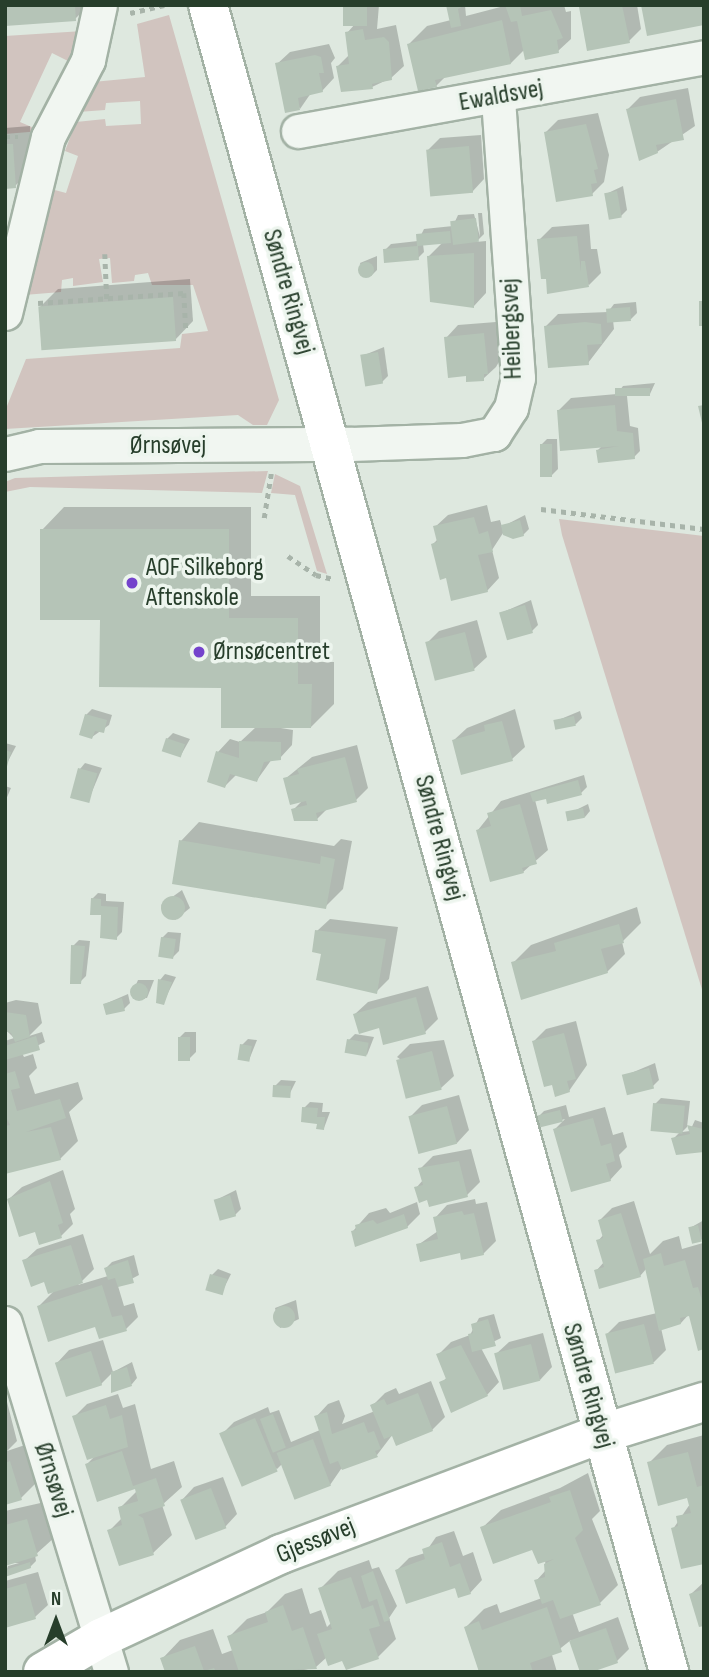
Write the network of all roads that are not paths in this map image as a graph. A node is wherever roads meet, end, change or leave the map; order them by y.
1 (100, 5) edge
2 (208, 5) edge
3 (704, 57) edge
4 (498, 97) junction
5 (298, 131) dead end
6 (7, 309) edge
7 (331, 445) junction
8 (5, 454) edge
9 (5, 1322) edge
10 (704, 1402) edge
11 (601, 1434) junction
12 (106, 1655) edge
13 (43, 1672) edge
14 (669, 1672) edge

1 - 6 street
2 - 7 main road, Søndre Ringvej
3 - 4 street, Ewaldsvej
4 - 5 street, Ewaldsvej
4 - 7 street, Heibergsvej
7 - 8 street, Ørnsøvej
7 - 11 main road, Søndre Ringvej
9 - 12 street, Ørnsøvej
10 - 11 main road, Gjessøvej
11 - 12 main road, Gjessøvej
11 - 14 main road, Søndre Ringvej
12 - 13 main road, Gjessøvej

